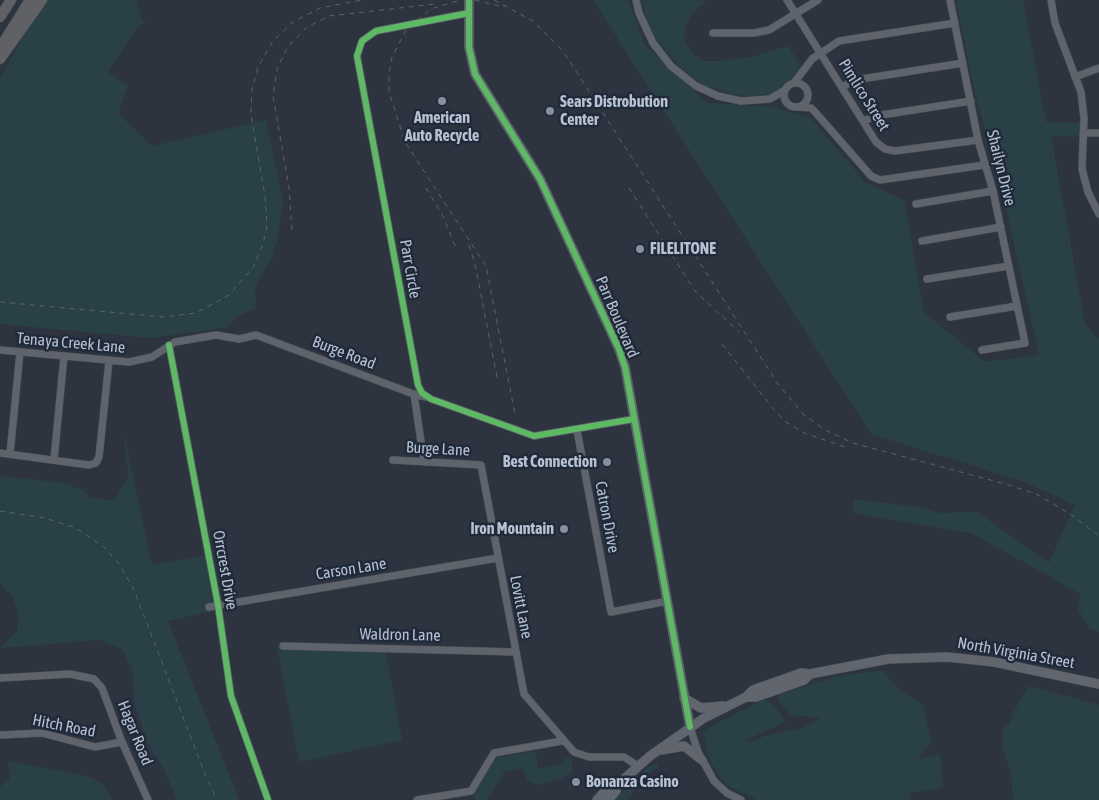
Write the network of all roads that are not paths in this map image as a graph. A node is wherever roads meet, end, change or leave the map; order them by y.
1 (11, 0) edge
2 (30, 0) edge
3 (42, 0) edge
4 (469, 0) edge
5 (636, 0) edge
6 (787, 0) edge
7 (818, 0) edge
8 (950, 0) edge
9 (1051, 0) edge
10 (469, 13) junction
11 (796, 15) junction
12 (0, 17) edge
13 (955, 23) junction
14 (713, 32) dead end
15 (0, 48) edge
16 (820, 52) junction
17 (0, 59) edge
18 (963, 63) junction
19 (1099, 68) edge
20 (805, 70) junction
21 (1075, 77) junction
22 (794, 83) junction
23 (805, 87) junction
24 (842, 87) junction
25 (785, 90) junction
26 (808, 98) junction
27 (770, 99) junction
28 (971, 101) junction
29 (787, 103) junction
30 (799, 107) junction
31 (811, 108) junction
32 (864, 121) junction
33 (1083, 133) junction
34 (1099, 133) edge
35 (978, 140) junction
36 (984, 165) junction
37 (993, 190) junction
38 (916, 204) dead end
39 (1099, 214) edge
40 (1001, 227) junction
41 (922, 241) dead end
42 (1009, 266) junction
43 (928, 279) dead end
44 (1017, 306) junction
45 (950, 316) dead end
46 (252, 336) joint
47 (169, 345) junction
48 (0, 350) edge
49 (982, 350) dead end
50 (20, 352) junction
51 (64, 356) junction
52 (109, 361) junction
53 (414, 394) junction
54 (427, 397) junction
55 (634, 419) junction
56 (577, 430) junction
57 (0, 453) edge
58 (10, 454) junction
59 (54, 460) junction
60 (393, 460) dead end
61 (424, 462) junction
62 (481, 465) joint
63 (498, 558) junction
64 (668, 601) junction
65 (218, 605) junction
66 (209, 607) dead end
67 (283, 646) dead end
68 (516, 652) junction
69 (0, 678) edge
70 (1099, 684) edge
71 (684, 698) junction
72 (730, 705) junction
73 (690, 727) junction
74 (0, 735) edge
75 (562, 741) junction
76 (122, 742) junction
77 (656, 751) junction
78 (702, 760) junction
79 (638, 766) junction
80 (616, 786) junction
81 (267, 799) edge
82 (429, 799) edge
83 (148, 800) edge
84 (416, 800) edge
85 (597, 800) edge
86 (608, 800) edge
87 (741, 800) edge

1 - 12 highway
2 - 15 highway
3 - 17 highway
4 - 10 main road, Parr Boulevard
5 - 27 street
6 - 11 street, Pimlico Street
7 - 11 street
8 - 13 street, Shailyn Drive
9 - 21 street
10 - 54 street, Parr Circle
10 - 55 main road, Parr Boulevard
11 - 14 street
11 - 16 street, Pimlico Street
13 - 16 street
13 - 18 street, Shailyn Drive
16 - 20 street
16 - 24 street, Pimlico Street
18 - 24 street
18 - 28 street, Shailyn Drive
19 - 21 street
20 - 22 street
20 - 23 street
21 - 33 street
22 - 23 street
22 - 25 street
23 - 26 street
24 - 32 street, Pimlico Street
25 - 27 street
25 - 29 street
26 - 30 street
26 - 31 street
27 - 29 street
28 - 32 street
28 - 35 street, Shailyn Drive
29 - 30 street
30 - 31 street
31 - 36 street
32 - 35 street, Pimlico Street
33 - 34 street
33 - 39 street
35 - 36 street, Shailyn Drive
36 - 37 street, Shailyn Drive
37 - 38 street
37 - 40 street, Shailyn Drive
40 - 41 street
40 - 42 street, Shailyn Drive
42 - 43 street
42 - 44 street, Shailyn Drive
44 - 45 street
44 - 49 street, Shailyn Drive
46 - 47 street, Tenaya Creek Lane
46 - 53 street, Burge Road
47 - 52 street, Tenaya Creek Lane
47 - 65 street, Orrcrest Drive
48 - 50 street, Tenaya Creek Lane
50 - 51 street, Tenaya Creek Lane
50 - 58 street
51 - 52 street, Tenaya Creek Lane
51 - 59 street
52 - 59 street
53 - 54 street, Burge Road
53 - 61 street
54 - 56 street
55 - 56 street
55 - 64 main road, Parr Boulevard
56 - 64 street, Catron Drive
57 - 58 street
58 - 59 street
60 - 61 street, Burge Lane
61 - 62 street, Burge Lane
62 - 63 street, Lovitt Lane
63 - 65 street, Carson Lane
63 - 68 street, Lovitt Lane
64 - 71 main road, Parr Boulevard
65 - 66 street, Carson Lane
65 - 81 street, Orrcrest Drive
67 - 68 street, Waldron Lane
68 - 75 street, Lovitt Lane
69 - 76 street, Hagar Road
70 - 72 main road, North Virginia Street
71 - 72 main road
71 - 73 main road, Parr Boulevard
72 - 73 main road, North Virginia Street
73 - 77 main road, North Virginia Street
73 - 78 street
74 - 76 street, Hitch Road
75 - 79 street, Lovitt Lane
75 - 82 street
76 - 83 street, Hagar Road
77 - 78 main road
77 - 79 main road, North Virginia Street
78 - 87 street
79 - 80 main road, North Virginia Street
80 - 85 main road, North Virginia Street
80 - 86 main road, North Virginia Street
82 - 84 street

